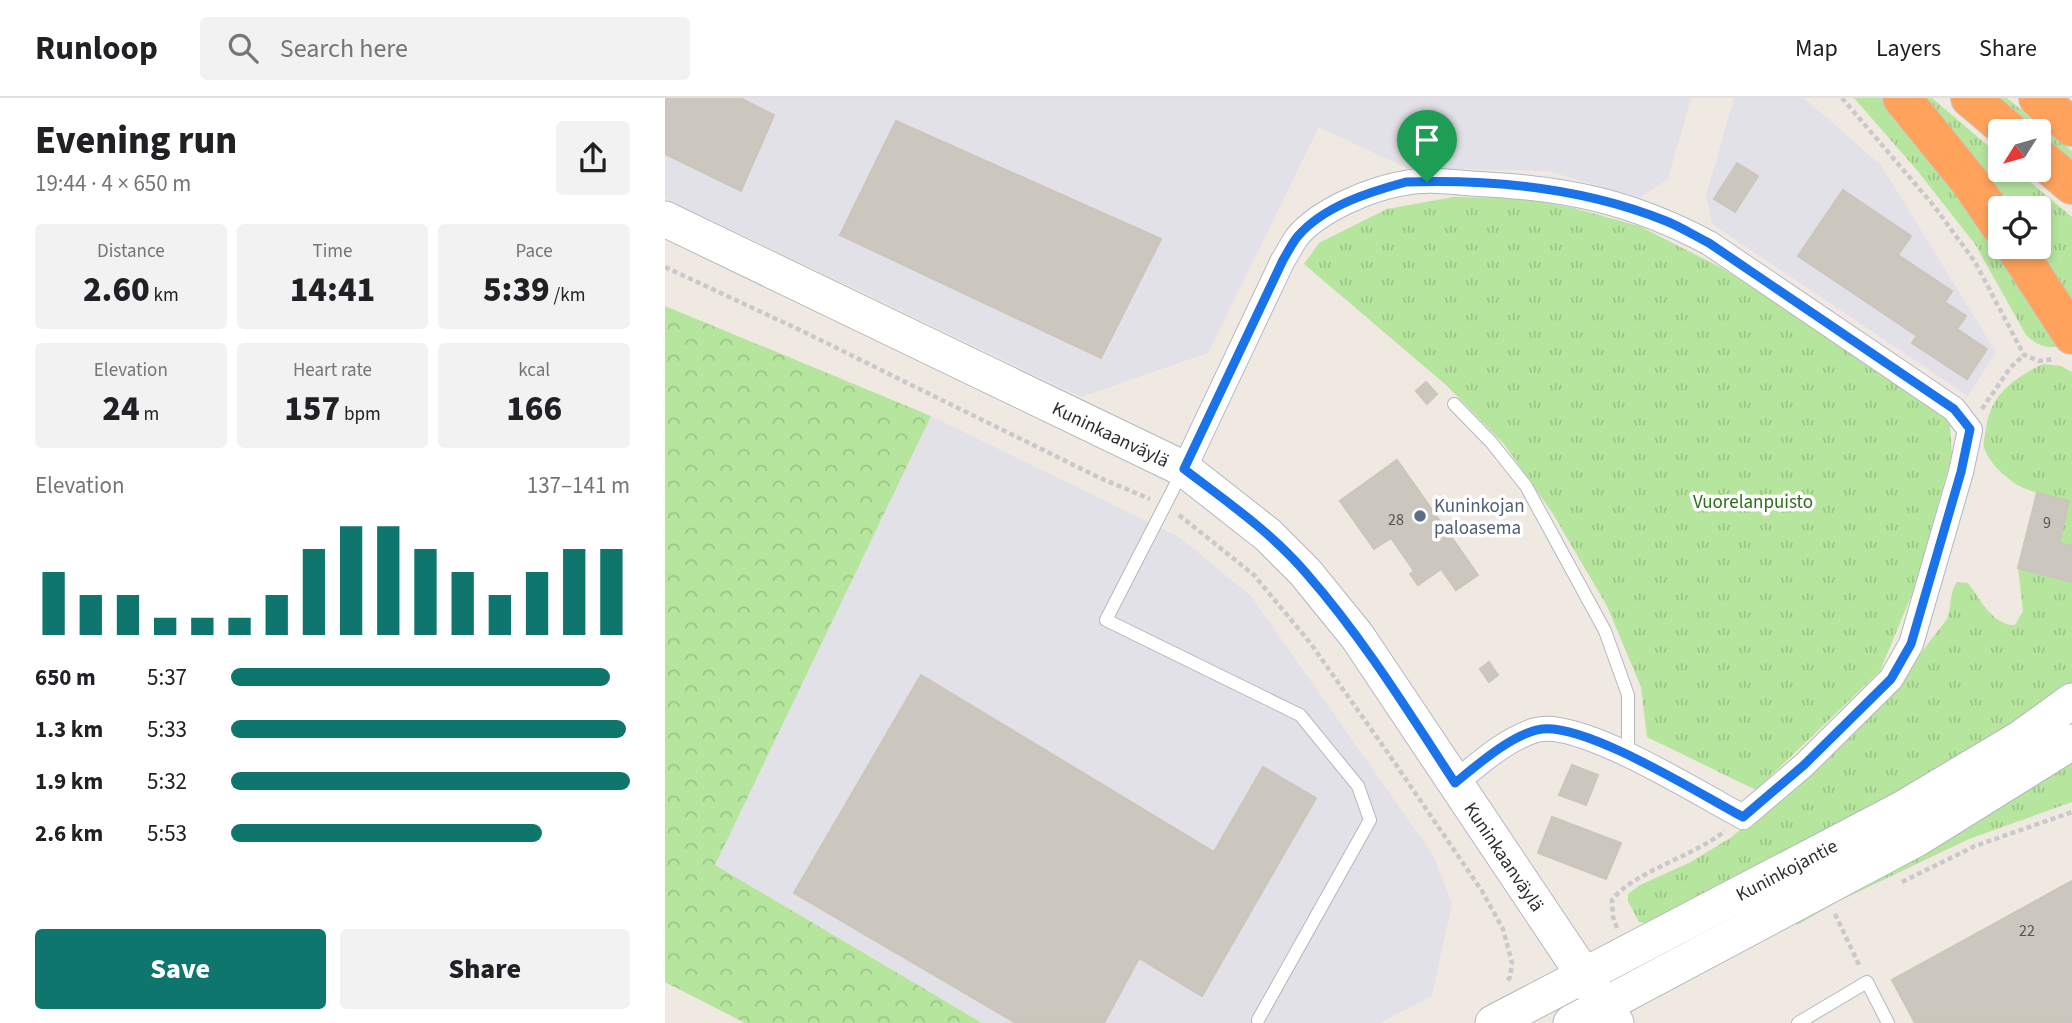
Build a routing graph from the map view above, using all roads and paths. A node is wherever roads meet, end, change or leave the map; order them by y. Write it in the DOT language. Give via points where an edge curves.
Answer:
graph roads {
  1 [pos="1842,98"];
  2 [pos="1902,98"];
  3 [pos="1970,98"];
  4 [pos="2038,98"];
  5 [pos="1995,119"];
  6 [pos="2072,127"];
  7 [pos="2051,167"];
  8 [pos="2072,185"];
  9 [pos="1988,208"];
  10 [pos="665,219"];
  11 [pos="2022,259"];
  12 [pos="2063,333"];
  13 [pos="2024,355"];
  14 [pos="1454,404"];
  15 [pos="1970,429"];
  16 [pos="1184,469"];
  17 [pos="2072,701"];
  18 [pos="2072,742"];
  19 [pos="1628,755"];
  20 [pos="1455,783"];
  21 [pos="2072,813"];
  22 [pos="1743,817"];
  23 [pos="1893,886"];
  24 [pos="1847,909"];
  25 [pos="1835,915"];
  26 [pos="1824,920"];
  27 [pos="1617,929"];
  28 [pos="1583,974"];
  29 [pos="1867,982"];
  30 [pos="1610,1015"];
  31 [pos="1258,1020"];
  32 [pos="1493,1023"];
  33 [pos="1571,1023"];
  34 [pos="1798,1023"];
  35 [pos="1888,1023"];
  1 -- 13 [label="path" via="1975,262"];
  2 -- 9 [label="highway"];
  3 -- 5 [label="highway"];
  4 -- 6 [label="highway"];
  7 -- 8 [label="highway"];
  10 -- 16 [label="street, Kuninkaanväylä"];
  11 -- 12 [label="highway"];
  12 -- 13 [label="path" via="2039,361"];
  13 -- 15 [label="path" via="2010,368"];
  14 -- 19 [label="lane" via="1526,486 1605,631 1628,695"];
  15 -- 16 [label="street" via="1954,409 1709,243 1669,222 1583,195 1528,186 1406,182 1361,195 1298,237"];
  15 -- 22 [label="street" via="1911,644 1891,679 1804,765"];
  16 -- 20 [label="street, Kuninkaanväylä" via="1268,535 1305,572 1357,636"];
  16 -- 31 [label="lane" via="1106,620 1300,715 1358,786 1370,820"];
  17 -- 28 [label="street, Kuninkojantie" via="2021,738 1902,809"];
  18 -- 30 [label="street, Kuninkojantie" via="1918,838"];
  19 -- 20 [label="street" via="1578,734 1539,729 1515,738"];
  19 -- 22 [label="street"];
  20 -- 28 [label="street, Kuninkaanväylä"];
  21 -- 23 [label="path" via="1975,846"];
  22 -- 27 [label="path" via="1720,836 1626,885 1612,900"];
  24 -- 25 [label="path"];
  25 -- 26 [label="path"];
  25 -- 29 [label="path"];
  28 -- 30 [label="street, Kuninkaanväylä"];
  28 -- 32 [label="street, Kuninkojantie"];
  29 -- 34 [label="lane"];
  29 -- 35 [label="lane"];
  30 -- 33 [label="street, Kuninkojantie"];
}
